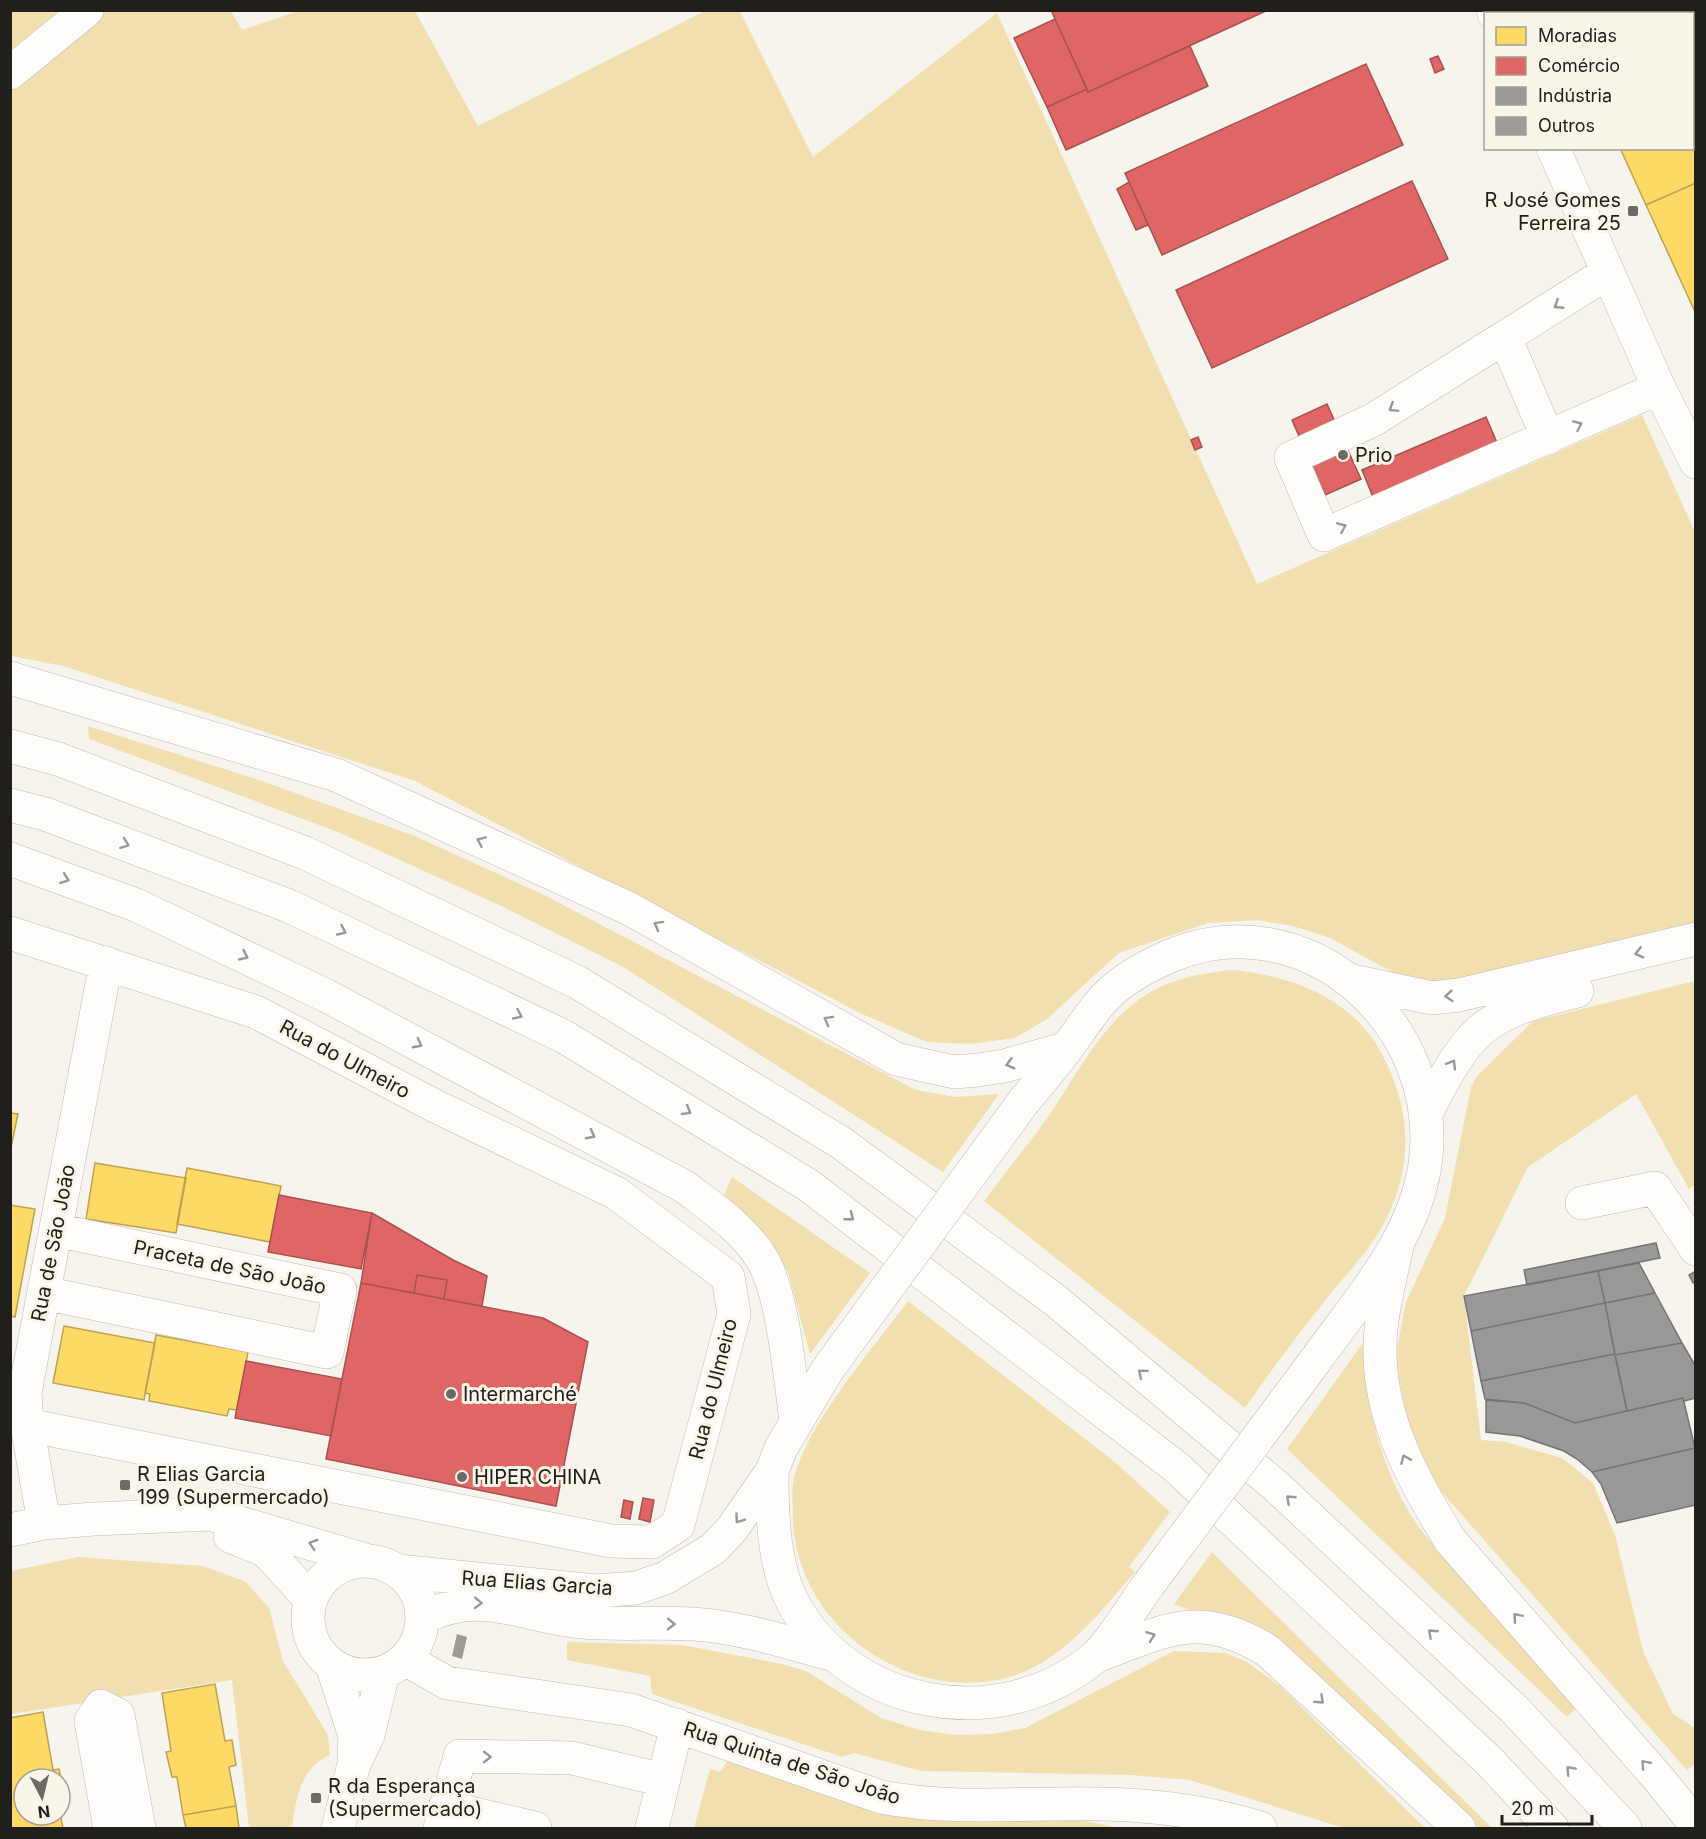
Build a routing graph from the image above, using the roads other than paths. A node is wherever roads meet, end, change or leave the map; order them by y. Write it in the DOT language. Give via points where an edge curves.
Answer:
graph roads {
  1 [pos="87,10"];
  2 [pos="10,73"];
  3 [pos="1554,150"];
  4 [pos="1607,273"];
  5 [pos="1505,338"];
  6 [pos="1659,388"];
  7 [pos="1548,438"];
  8 [pos="1693,452"];
  9 [pos="10,678"];
  10 [pos="10,746"];
  11 [pos="10,805"];
  12 [pos="10,859"];
  13 [pos="10,933"];
  14 [pos="1695,939"];
  15 [pos="1695,961"];
  16 [pos="106,963"];
  17 [pos="1352,981"];
  18 [pos="1067,1048"];
  19 [pos="1425,1115"];
  20 [pos="1582,1203"];
  21 [pos="56,1230"];
  22 [pos="1397,1246"];
  23 [pos="1695,1249"];
  24 [pos="44,1293"];
  25 [pos="796,1420"];
  26 [pos="27,1425"];
  27 [pos="772,1471"];
  28 [pos="140,1518"];
  29 [pos="44,1523"];
  30 [pos="10,1530"];
  31 [pos="383,1566"];
  32 [pos="311,1599"];
  33 [pos="423,1618"];
  34 [pos="831,1654"];
  35 [pos="1096,1656"];
  36 [pos="332,1665"];
  37 [pos="394,1666"];
  38 [pos="677,1725"];
  39 [pos="354,1764"];
  40 [pos="663,1780"];
  41 [pos="443,1818"];
  42 [pos="1695,1825"];
  43 [pos="110,1828"];
  44 [pos="139,1828"];
  45 [pos="338,1828"];
  46 [pos="535,1828"];
  47 [pos="651,1828"];
  48 [pos="1260,1828"];
  49 [pos="1458,1828"];
  50 [pos="1552,1828"];
  51 [pos="1625,1828"];
  1 -- 2 [label="main road"];
  3 -- 4 [label="main road"];
  4 -- 5 [label="main road, one-way"];
  4 -- 6 [label="main road"];
  5 -- 7 [label="main road"];
  5 -- 7 [label="main road, one-way" via="1373,420 1291,458 1324,535"];
  7 -- 6 [label="main road, one-way"];
  6 -- 8 [label="main road"];
  18 -- 9 [label="main road, one-way" via="1004,1066 966,1071 927,1068 896,1059 630,909 336,775"];
  51 -- 10 [label="main road, one-way" via="1515,1710 1277,1487 1055,1300 840,1142 577,982 305,852 58,759"];
  11 -- 50 [label="main road, one-way" via="45,814 289,906 563,1036 808,1185 1176,1467 1489,1761"];
  12 -- 25 [label="main road, one-way" via="136,905 327,996 685,1187 731,1224 762,1259 781,1319"];
  13 -- 16 [label="main road, Rua do Ulmeiro"];
  14 -- 17 [label="main road, one-way" via="1459,995 1432,998"];
  19 -- 15 [label="main road, one-way" via="1453,1061 1489,1022 1532,1002"];
  16 -- 21 [label="main road, Rua de São João"];
  16 -- 26 [label="main road, Rua do Ulmeiro" via="256,1012 435,1106 616,1193 728,1277 734,1314 678,1525 652,1542 611,1541"];
  17 -- 18 [label="main road, Rua Elias Garcia" via="1296,951 1268,944 1239,942 1171,955 1114,989"];
  17 -- 19 [label="main road" via="1398,1033 1419,1077"];
  18 -- 25 [label="main road, Rua Elias Garcia, bridge" via="828,1369"];
  19 -- 22 [label="main road" via="1425,1164 1419,1192"];
  20 -- 23 [label="main road" via="1655,1188"];
  21 -- 24 [label="main road, Rua de São João"];
  21 -- 24 [label="main road, Praceta de São João" via="340,1290 327,1352"];
  22 -- 35 [label="main road, Rua Elias Garcia, bridge"];
  42 -- 22 [label="main road, one-way" via="1450,1540 1424,1498 1392,1426 1380,1354"];
  24 -- 26 [label="main road, Rua de São João" via="25,1392"];
  25 -- 27 [label="main road, Rua Elias Garcia"];
  26 -- 29 [label="main road, Rua de São João"];
  27 -- 31 [label="main road, Rua Elias Garcia, one-way" via="714,1549 665,1578 636,1588 596,1591"];
  27 -- 34 [label="main road, Rua Elias Garcia" via="775,1538 791,1599"];
  28 -- 29 [label="main road, Rua Elias Garcia"];
  31 -- 28 [label="main road, Rua Elias Garcia, one-way" via="210,1514"];
  28 -- 32 [label="main road, Rua Elias Garcia" via="216,1531 266,1551"];
  29 -- 30 [label="main road, Rua Elias Garcia"];
  31 -- 32 [label="main road" via="351,1563 333,1571"];
  31 -- 33 [label="main road" via="411,1584 420,1600"];
  32 -- 36 [label="main road" via="310,1636 319,1653"];
  33 -- 34 [label="main road, Rua Elias Garcia, one-way" via="462,1603 486,1603 584,1622 694,1624 736,1630"];
  33 -- 37 [label="main road" via="421,1633"];
  34 -- 35 [label="main road, Rua Elias Garcia" via="869,1680 898,1693 943,1703 974,1704 1050,1685"];
  35 -- 49 [label="main road, one-way" via="1189,1625 1229,1632 1251,1641 1268,1651"];
  36 -- 37 [label="main road" via="356,1674"];
  36 -- 39 [label="main road" via="354,1736"];
  37 -- 38 [label="main road, Rua Quinta de São João" via="447,1683 631,1710"];
  37 -- 39 [label="main road"];
  38 -- 40 [label="main road"];
  38 -- 48 [label="main road, Rua Quinta de São João" via="786,1766 908,1802 1138,1806 1184,1811"];
  39 -- 45 [label="main road"];
  41 -- 40 [label="main road, one-way" via="460,1756 572,1758"];
  40 -- 47 [label="main road"];
  41 -- 46 [label="main road"];
  43 -- 44 [label="main road" via="91,1721 101,1706 118,1715"];
}
